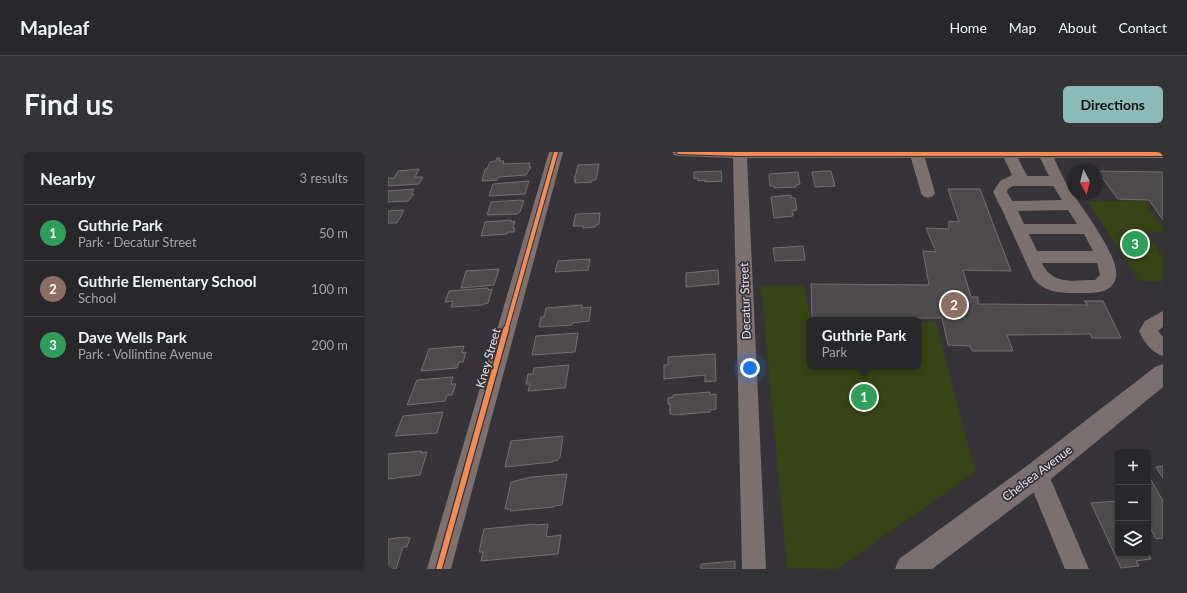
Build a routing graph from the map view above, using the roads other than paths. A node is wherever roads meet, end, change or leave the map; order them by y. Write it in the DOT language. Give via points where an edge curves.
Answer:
graph roads {
  1 [pos="556,152"];
  2 [pos="680,152"];
  3 [pos="740,153"];
  4 [pos="917,154"];
  5 [pos="1009,154"];
  6 [pos="1045,154"];
  7 [pos="1163,154"];
  8 [pos="1058,180"];
  9 [pos="1013,181"];
  10 [pos="928,193"];
  11 [pos="1072,205"];
  12 [pos="1008,206"];
  13 [pos="1019,229"];
  14 [pos="1088,229"];
  15 [pos="1031,257"];
  16 [pos="1102,257"];
  17 [pos="1163,318"];
  18 [pos="1163,348"];
  19 [pos="1163,374"];
  20 [pos="1037,474"];
  21 [pos="439,569"];
  22 [pos="754,569"];
  23 [pos="908,569"];
  24 [pos="1077,569"];
  1 -- 21 [label="street, Kney Street"];
  2 -- 3 [label="street"];
  3 -- 4 [label="street"];
  3 -- 22 [label="street, Decatur Street"];
  4 -- 5 [label="street"];
  4 -- 10 [label="street"];
  5 -- 6 [label="street"];
  5 -- 9 [label="street" via="1020,177"];
  6 -- 7 [label="street"];
  6 -- 8 [label="street"];
  8 -- 9 [label="street"];
  8 -- 11 [label="street"];
  9 -- 12 [label="street" via="1000,189"];
  11 -- 12 [label="street"];
  11 -- 14 [label="street"];
  12 -- 13 [label="street"];
  13 -- 14 [label="street"];
  13 -- 15 [label="street"];
  14 -- 16 [label="street"];
  15 -- 16 [label="street"];
  15 -- 16 [label="street" via="1039,274 1054,286 1096,287 1106,282 1108,276"];
  17 -- 18 [label="street" via="1150,326 1148,331"];
  19 -- 20 [label="main road, Chelsea Avenue"];
  20 -- 23 [label="main road, Chelsea Avenue"];
  20 -- 24 [label="street"];
}
